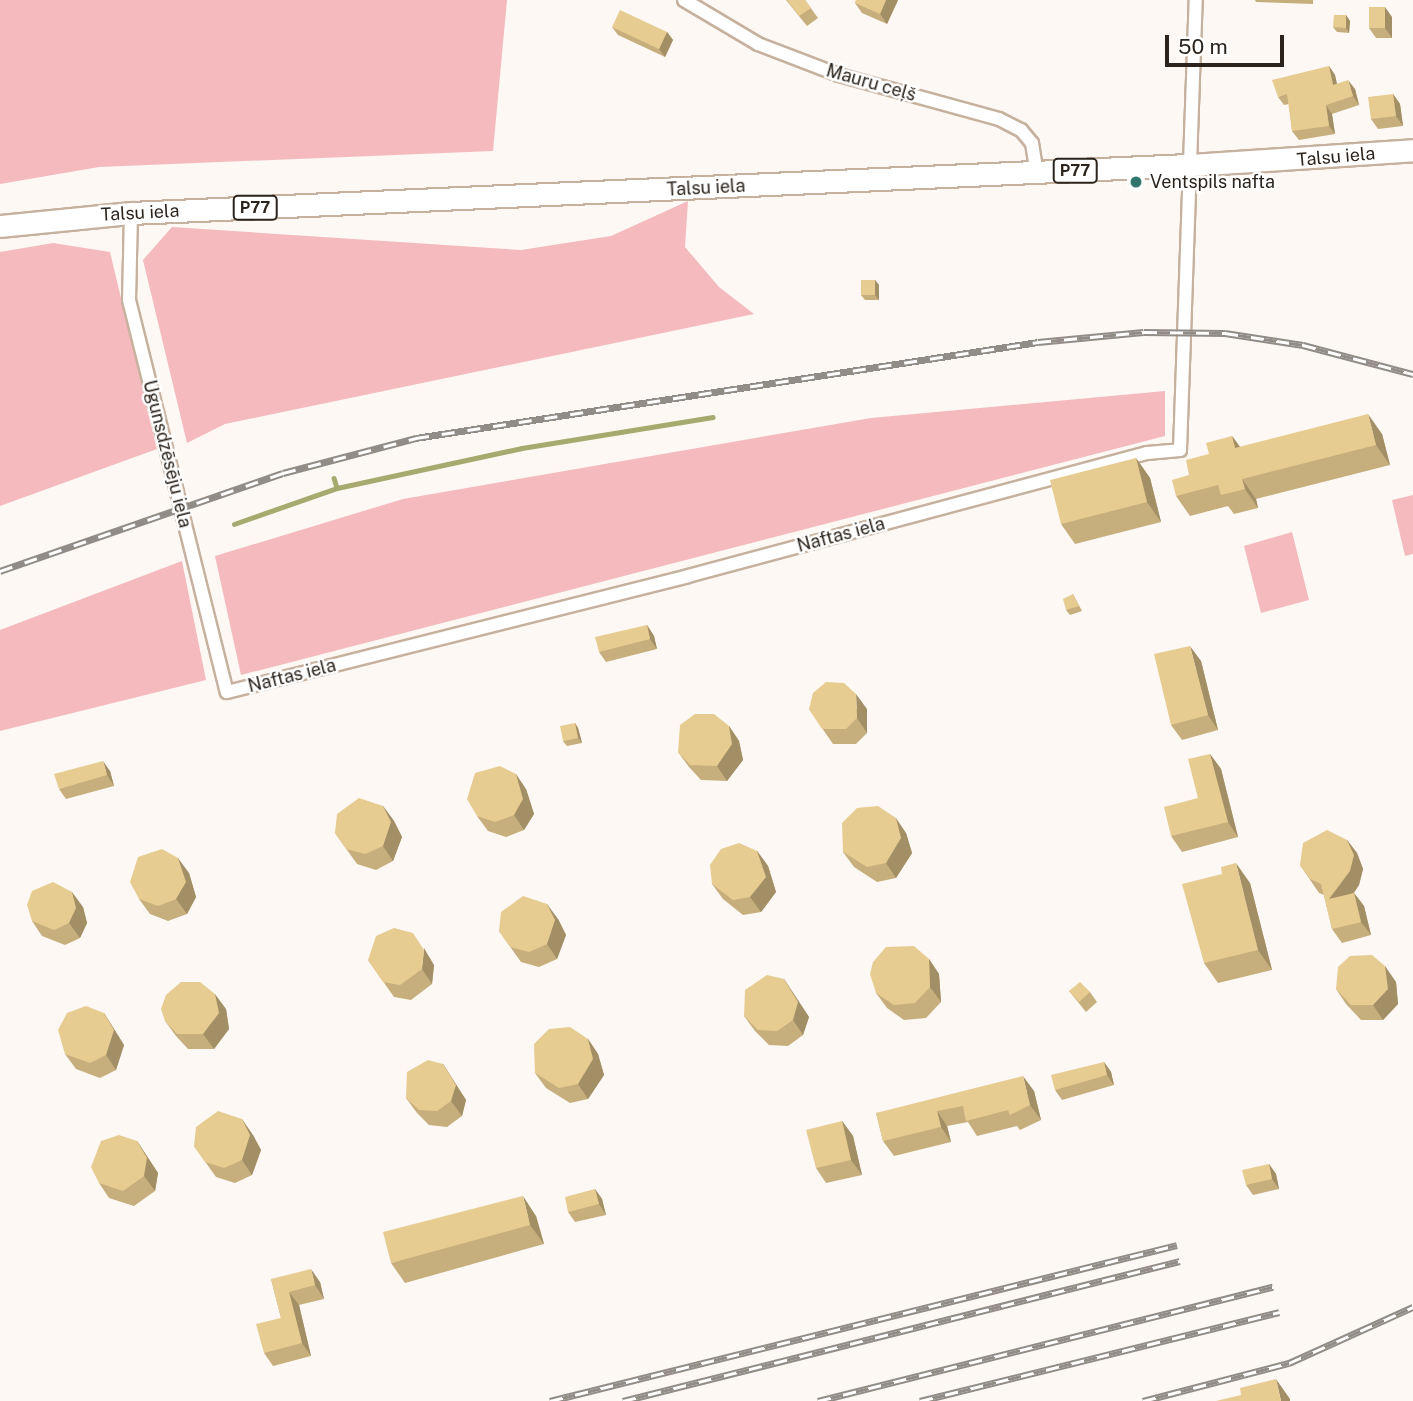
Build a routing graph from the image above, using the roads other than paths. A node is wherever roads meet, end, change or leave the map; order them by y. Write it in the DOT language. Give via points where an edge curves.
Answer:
graph roads {
  1 [pos="684,0"];
  2 [pos="1196,0"];
  3 [pos="1413,150"];
  4 [pos="1190,165"];
  5 [pos="1037,173"];
  6 [pos="131,213"];
  7 [pos="0,226"];
  8 [pos="227,692"];
  1 -- 5 [label="street, Mauru ceļš" via="758,44 804,62 999,119 1021,130 1035,151"];
  2 -- 4 [label="street"];
  3 -- 4 [label="main road, Talsu iela / P77"];
  4 -- 5 [label="main road, Talsu iela / P77"];
  4 -- 8 [label="street, Naftas iela" via="1180,450 1147,453 688,576"];
  5 -- 6 [label="main road, Talsu iela / P77"];
  6 -- 7 [label="main road, Talsu iela / P77"];
  6 -- 8 [label="street, Ugunsdzēsēju iela" via="129,300"];
}
